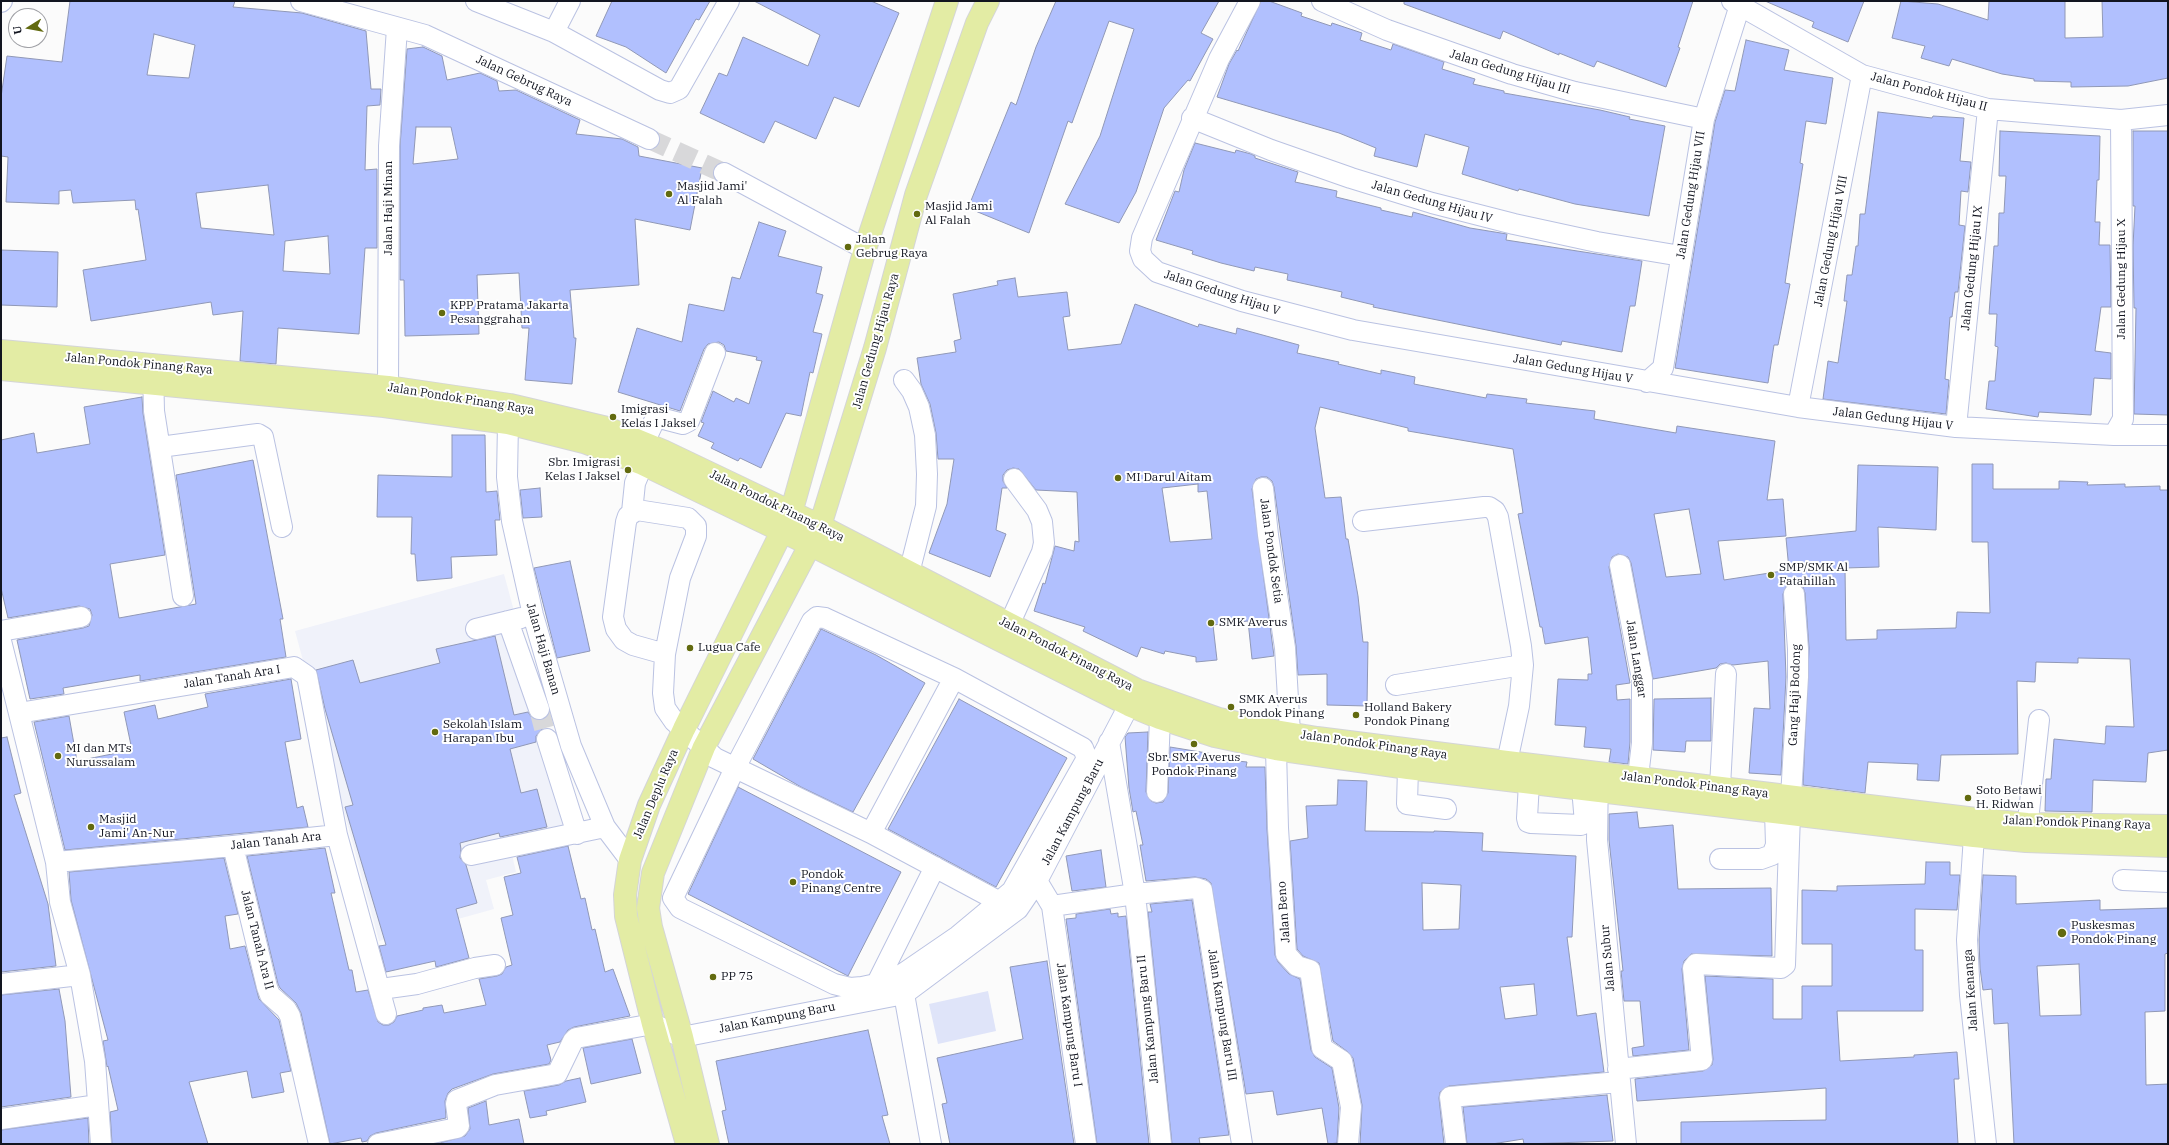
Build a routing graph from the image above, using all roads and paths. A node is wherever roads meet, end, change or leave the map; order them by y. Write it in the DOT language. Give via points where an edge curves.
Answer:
graph roads {
  1 [pos="301,1"];
  2 [pos="476,1"];
  3 [pos="570,1"];
  4 [pos="729,1"];
  5 [pos="947,1"];
  6 [pos="988,1"];
  7 [pos="1250,1"];
  8 [pos="1322,1"];
  9 [pos="1736,3"];
  10 [pos="398,28"];
  11 [pos="554,32"];
  12 [pos="1862,75"];
  13 [pos="1988,109"];
  14 [pos="2168,115"];
  15 [pos="1192,118"];
  16 [pos="1704,119"];
  17 [pos="2121,120"];
  18 [pos="649,139"];
  19 [pos="724,173"];
  20 [pos="884,189"];
  21 [pos="916,195"];
  22 [pos="866,249"];
  23 [pos="1681,256"];
  24 [pos="1,351"];
  25 [pos="715,353"];
  26 [pos="1,369"];
  27 [pos="153,374"];
  28 [pos="904,380"];
  29 [pos="1647,382"];
  30 [pos="388,387"];
  31 [pos="1798,407"];
  32 [pos="508,423"];
  33 [pos="1956,428"];
  34 [pos="2114,435"];
  35 [pos="2168,435"];
  36 [pos="160,447"];
  37 [pos="644,453"];
  38 [pos="1014,479"];
  39 [pos="1263,488"];
  40 [pos="632,512"];
  41 [pos="791,512"];
  42 [pos="1363,521"];
  43 [pos="282,527"];
  44 [pos="783,532"];
  45 [pos="815,535"];
  46 [pos="1620,565"];
  47 [pos="909,573"];
  48 [pos="1794,594"];
  49 [pos="183,596"];
  50 [pos="533,615"];
  51 [pos="81,617"];
  52 [pos="508,621"];
  53 [pos="1009,625"];
  54 [pos="476,629"];
  55 [pos="1,631"];
  56 [pos="1,641"];
  57 [pos="665,654"];
  58 [pos="1523,665"];
  59 [pos="1726,674"];
  60 [pos="954,678"];
  61 [pos="1396,685"];
  62 [pos="1133,698"];
  63 [pos="11,703"];
  64 [pos="539,709"];
  65 [pos="1160,718"];
  66 [pos="2039,720"];
  67 [pos="684,728"];
  68 [pos="547,739"];
  69 [pos="1275,740"];
  70 [pos="1109,742"];
  71 [pos="704,746"];
  72 [pos="1507,762"];
  73 [pos="735,768"];
  74 [pos="1408,768"];
  75 [pos="1638,777"];
  76 [pos="1529,783"];
  77 [pos="1592,783"];
  78 [pos="1720,787"];
  79 [pos="1157,792"];
  80 [pos="1785,807"];
  81 [pos="1446,809"];
  82 [pos="2168,826"];
  83 [pos="605,827"];
  84 [pos="1975,827"];
  85 [pos="871,833"];
  86 [pos="2026,833"];
  87 [pos="576,834"];
  88 [pos="337,835"];
  89 [pos="233,846"];
  90 [pos="2168,846"];
  91 [pos="471,855"];
  92 [pos="1720,859"];
  93 [pos="630,860"];
  94 [pos="56,862"];
  95 [pos="935,867"];
  96 [pos="653,873"];
  97 [pos="2123,880"];
  98 [pos="1037,881"];
  99 [pos="2168,882"];
  100 [pos="1135,894"];
  101 [pos="1000,902"];
  102 [pos="1052,906"];
  103 [pos="496,965"];
  104 [pos="904,973"];
  105 [pos="80,975"];
  106 [pos="1,984"];
  107 [pos="876,985"];
  108 [pos="380,989"];
  109 [pos="904,994"];
  110 [pos="386,1014"];
  111 [pos="653,1024"];
  112 [pos="682,1037"];
  113 [pos="1619,1076"];
  114 [pos="98,1105"];
  115 [pos="1,1119"];
  116 [pos="698,1143"];
  117 [pos="101,1144"];
  118 [pos="319,1144"];
  119 [pos="378,1144"];
  120 [pos="931,1144"];
  121 [pos="1086,1144"];
  122 [pos="1162,1144"];
  123 [pos="1242,1144"];
  124 [pos="1348,1144"];
  125 [pos="1456,1144"];
  126 [pos="1626,1144"];
  127 [pos="1986,1144"];
  1 -- 10 [label="street, Jalan Gebrug Raya"];
  2 -- 11 [label="street"];
  3 -- 11 [label="street"];
  4 -- 11 [label="street" via="679,89 670,93"];
  5 -- 20 [label="main road"];
  6 -- 21 [label="main road, Jalan Gedung Hijau Raya" via="977,23"];
  7 -- 15 [label="street, Jalan Gedung Hijau V" via="1218,59"];
  8 -- 16 [label="street, Jalan Gedung Hijau III" via="1394,32 1512,74 1582,93"];
  9 -- 12 [label="street, Jalan Pondok Hijau II"];
  9 -- 16 [label="street, Jalan Gedung Hijau VII"];
  10 -- 18 [label="street, Jalan Gebrug Raya" via="425,35"];
  10 -- 30 [label="street, Jalan Haji Minan" via="389,146"];
  12 -- 13 [label="street, Jalan Pondok Hijau II"];
  12 -- 31 [label="street, Jalan Gedung Hijau VIII"];
  13 -- 17 [label="street, Jalan Pondok Hijau II"];
  13 -- 33 [label="street, Jalan Gedung Hijau IX"];
  14 -- 17 [label="street, Jalan Pondok Hijau II"];
  15 -- 23 [label="street, Jalan Gedung Hijau IV" via="1322,168 1432,203 1544,231"];
  15 -- 29 [label="street, Jalan Gedung Hijau V" via="1142,238 1140,251 1143,259 1157,272 1242,302 1353,330"];
  16 -- 23 [label="street, Jalan Gedung Hijau VII"];
  17 -- 34 [label="street, Jalan Gedung Hijau X" via="2123,419"];
  19 -- 22 [label="street"];
  20 -- 21 [label="main road" via="898,198"];
  20 -- 22 [label="main road"];
  21 -- 45 [label="main road, Jalan Gedung Hijau Raya" via="875,348"];
  22 -- 41 [label="main road"];
  23 -- 29 [label="street, Jalan Gedung Hijau VII" via="1663,368"];
  24 -- 27 [label="main road, Jalan Pondok Pinang Raya"];
  25 -- 37 [label="street" via="689,421 683,424 656,417"];
  26 -- 27 [label="main road, Jalan Pondok Pinang Raya"];
  27 -- 30 [label="main road, Jalan Pondok Pinang Raya"];
  27 -- 32 [label="main road, Jalan Pondok Pinang Raya"];
  27 -- 36 [label="street"];
  28 -- 47 [label="street" via="919,407 927,453 926,506"];
  29 -- 31 [label="street, Jalan Gedung Hijau V"];
  30 -- 37 [label="main road, Jalan Pondok Pinang Raya" via="510,405 607,428"];
  31 -- 33 [label="street, Jalan Gedung Hijau V"];
  32 -- 37 [label="main road, Jalan Pondok Pinang Raya" via="584,442"];
  32 -- 50 [label="street, Jalan Haji Banan" via="507,477 512,521"];
  33 -- 34 [label="street, Jalan Gedung Hijau V"];
  34 -- 35 [label="street, Jalan Gedung Hijau V"];
  36 -- 43 [label="street" via="258,434 263,437"];
  36 -- 49 [label="street"];
  37 -- 40 [label="street" via="635,483"];
  37 -- 41 [label="main road, Jalan Pondok Pinang Raya"];
  37 -- 44 [label="main road, Jalan Pondok Pinang Raya"];
  38 -- 53 [label="street" via="1037,510 1044,538 1042,552"];
  39 -- 69 [label="street, Jalan Pondok Setia" via="1285,652"];
  40 -- 57 [label="street" via="626,522 613,617 616,629 624,640"];
  40 -- 57 [label="street" via="644,510 688,518 696,526 696,536 680,578"];
  41 -- 44 [label="main road"];
  41 -- 45 [label="main road, Jalan Pondok Pinang Raya"];
  42 -- 58 [label="street" via="1484,507 1495,511"];
  44 -- 45 [label="main road, Jalan Pondok Pinang Raya"];
  44 -- 67 [label="main road, Jalan Deplu Raya"];
  45 -- 47 [label="main road, Jalan Pondok Pinang Raya"];
  45 -- 62 [label="main road, Jalan Pondok Pinang Raya"];
  45 -- 71 [label="main road, Jalan Deplu Raya"];
  46 -- 75 [label="street, Jalan Langgar" via="1642,679"];
  47 -- 53 [label="main road, Jalan Pondok Pinang Raya"];
  48 -- 80 [label="street, Gang Haji Bodong" via="1798,678"];
  50 -- 52 [label="street"];
  50 -- 83 [label="street, Jalan Haji Banan" via="571,746"];
  51 -- 55 [label="street"];
  52 -- 54 [label="street"];
  52 -- 64 [label="street"];
  53 -- 62 [label="main road, Jalan Pondok Pinang Raya"];
  56 -- 63 [label="street"];
  57 -- 67 [label="street" via="665,708 674,721"];
  58 -- 61 [label="street"];
  58 -- 72 [label="street" via="1519,706"];
  59 -- 78 [label="street"];
  60 -- 73 [label="street" via="825,618 817,617 812,621"];
  60 -- 85 [label="street"];
  60 -- 101 [label="street" via="1083,748 1086,756 1012,891"];
  62 -- 65 [label="main road, Jalan Pondok Pinang Raya"];
  62 -- 69 [label="main road, Jalan Pondok Pinang Raya" via="1219,719"];
  62 -- 70 [label="street, Jalan Kampung Baru"];
  63 -- 88 [label="street, Jalan Tanah Ara I" via="294,667 307,676"];
  63 -- 94 [label="street"];
  65 -- 69 [label="main road, Jalan Pondok Pinang Raya" via="1215,736"];
  65 -- 79 [label="street"];
  66 -- 86 [label="street"];
  67 -- 71 [label="street"];
  67 -- 93 [label="main road, Jalan Deplu Raya" via="649,805"];
  68 -- 87 [label="street"];
  69 -- 72 [label="main road, Jalan Pondok Pinang Raya" via="1317,738"];
  69 -- 74 [label="main road, Jalan Pondok Pinang Raya"];
  69 -- 124 [label="street, Jalan Beno" via="1286,954 1297,966 1310,970 1322,1048 1342,1061 1351,1107"];
  70 -- 98 [label="street, Jalan Kampung Baru"];
  70 -- 100 [label="street, Jalan Kampung Baru"];
  71 -- 73 [label="street" via="715,758"];
  71 -- 96 [label="main road, Jalan Deplu Raya"];
  72 -- 77 [label="main road, Jalan Pondok Pinang Raya"];
  73 -- 85 [label="street"];
  73 -- 107 [label="street" via="674,894 675,903 680,908 834,984 850,988"];
  74 -- 76 [label="main road, Jalan Pondok Pinang Raya"];
  74 -- 81 [label="street" via="1407,804"];
  75 -- 77 [label="main road, Jalan Pondok Pinang Raya"];
  75 -- 78 [label="main road, Jalan Pondok Pinang Raya"];
  76 -- 77 [label="main road, Jalan Pondok Pinang Raya"];
  76 -- 77 [label="street" via="1527,820 1531,824 1581,825 1585,823"];
  77 -- 80 [label="main road, Jalan Pondok Pinang Raya"];
  77 -- 113 [label="street, Jalan Subur"];
  78 -- 80 [label="main road, Jalan Pondok Pinang Raya"];
  80 -- 84 [label="main road, Jalan Pondok Pinang Raya"];
  80 -- 92 [label="street" via="1772,855 1761,859"];
  80 -- 113 [label="street" via="1785,965 1781,968 1696,964 1693,968 1702,1060"];
  82 -- 86 [label="main road, Jalan Pondok Pinang Raya"];
  83 -- 87 [label="street"];
  83 -- 93 [label="street, Jalan Haji Banan"];
  84 -- 86 [label="main road, Jalan Pondok Pinang Raya"];
  84 -- 127 [label="street, Jalan Kenanga" via="1970,882 1968,964"];
  85 -- 95 [label="street"];
  86 -- 90 [label="main road, Jalan Pondok Pinang Raya"];
  87 -- 91 [label="street"];
  88 -- 89 [label="street, Jalan Tanah Ara"];
  88 -- 108 [label="street, Jalan Tanah Ara"];
  89 -- 94 [label="street, Jalan Tanah Ara"];
  89 -- 118 [label="street, Jalan Tanah Ara II" via="267,987 270,995 290,1016"];
  93 -- 96 [label="main road" via="639,871"];
  93 -- 111 [label="main road, Jalan Deplu Raya" via="625,895 626,916"];
  94 -- 105 [label="street" via="60,902"];
  95 -- 101 [label="street"];
  95 -- 107 [label="street"];
  96 -- 112 [label="main road, Jalan Deplu Raya" via="648,908 651,928"];
  97 -- 99 [label="street"];
  98 -- 102 [label="street"];
  98 -- 109 [label="street, Jalan Kampung Baru" via="1018,909"];
  100 -- 102 [label="street"];
  100 -- 122 [label="street, Jalan Kampung Baru II"];
  100 -- 123 [label="street, Jalan Kampung Baru III" via="1200,888 1204,895"];
  101 -- 104 [label="street" via="958,936"];
  102 -- 121 [label="street, Jalan Kampung Baru I"];
  103 -- 108 [label="street" via="417,984"];
  104 -- 107 [label="street"];
  104 -- 109 [label="street"];
  105 -- 106 [label="street"];
  105 -- 114 [label="street" via="95,1061"];
  108 -- 110 [label="street, Jalan Tanah Ara"];
  109 -- 112 [label="street, Jalan Kampung Baru"];
  109 -- 120 [label="street"];
  111 -- 112 [label="street"];
  111 -- 116 [label="main road, Jalan Deplu Raya"];
  111 -- 119 [label="street" via="576,1038 572,1041 557,1074 495,1086 457,1100 457,1128"];
  112 -- 116 [label="main road, Jalan Deplu Raya"];
  113 -- 125 [label="street" via="1450,1097"];
  113 -- 126 [label="street, Jalan Subur"];
  114 -- 115 [label="street"];
  114 -- 117 [label="street"];
}
